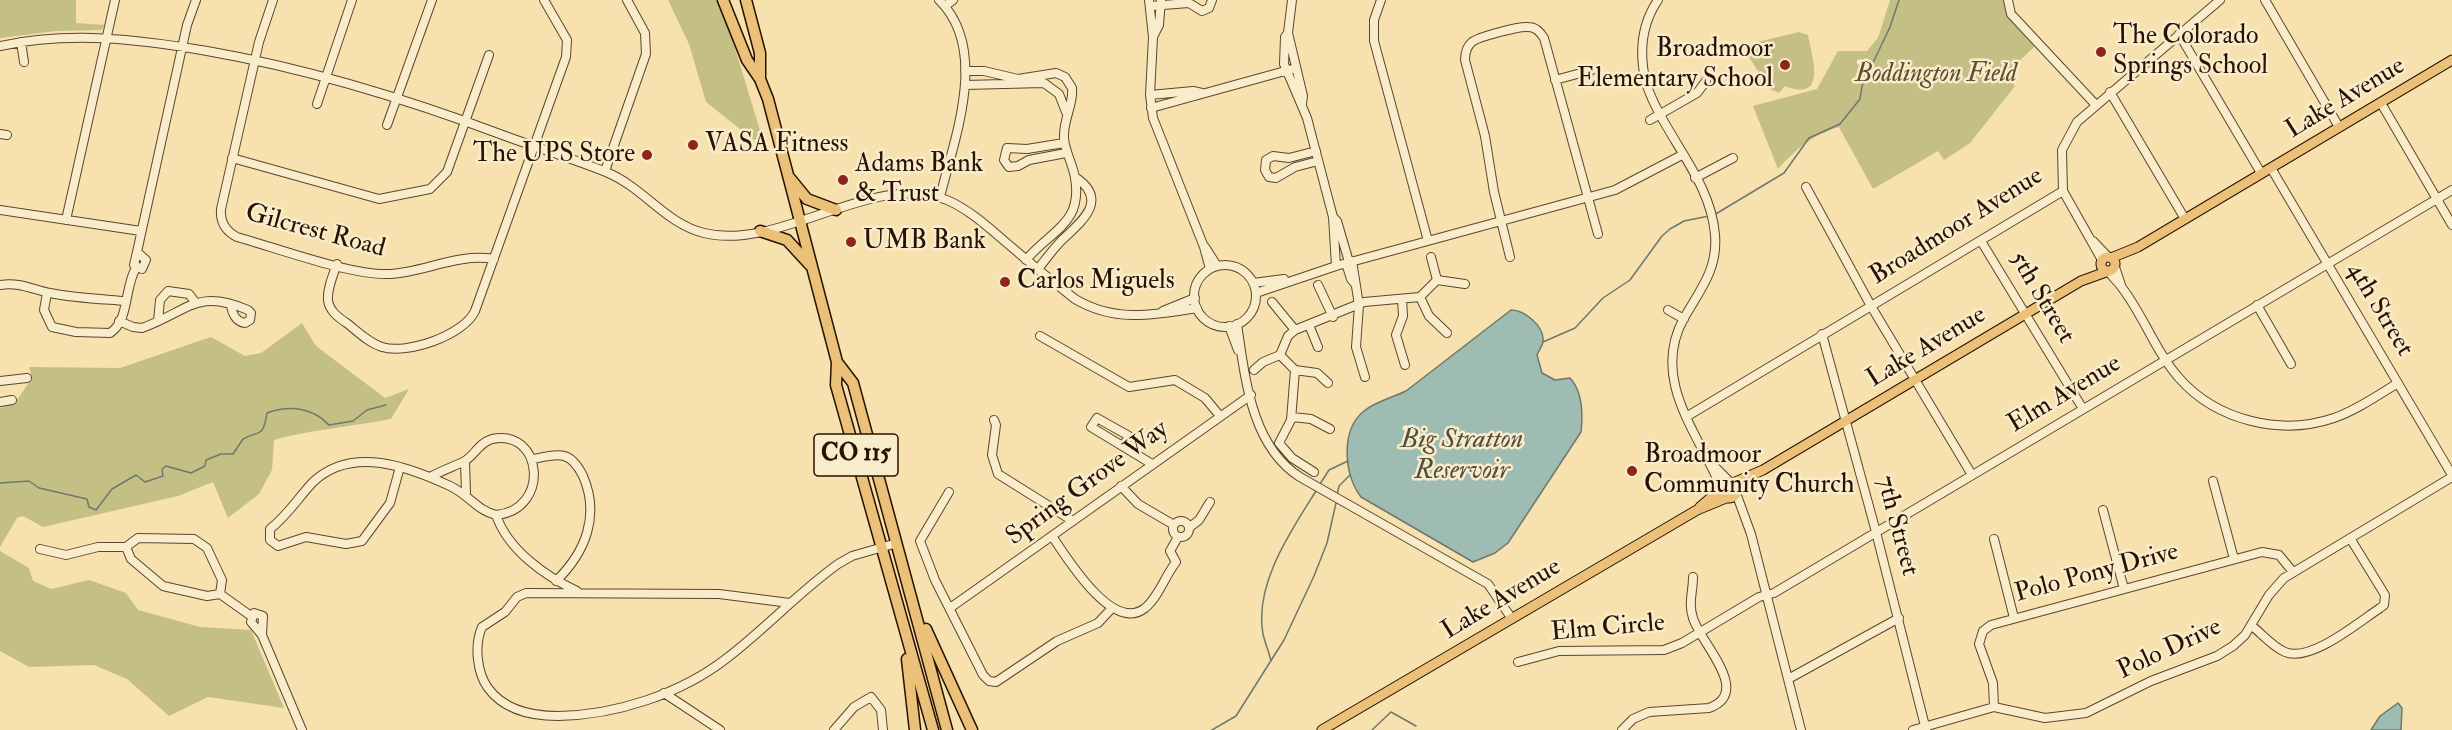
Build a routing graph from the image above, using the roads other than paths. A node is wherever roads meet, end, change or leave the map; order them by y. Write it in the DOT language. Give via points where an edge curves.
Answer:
graph roads {
  1 [pos="115,0"];
  2 [pos="196,0"];
  3 [pos="273,0"];
  4 [pos="352,0"];
  5 [pos="432,0"];
  6 [pos="544,0"];
  7 [pos="627,0"];
  8 [pos="723,0"];
  9 [pos="740,0"];
  10 [pos="746,0"];
  11 [pos="953,0"];
  12 [pos="1212,0"];
  13 [pos="1292,0"];
  14 [pos="1381,0"];
  15 [pos="1658,0"];
  16 [pos="2008,0"];
  17 [pos="2220,0"];
  18 [pos="2265,0"];
  19 [pos="1190,1"];
  20 [pos="942,3"];
  21 [pos="1149,3"];
  22 [pos="1161,3"];
  23 [pos="753,31"];
  24 [pos="1288,33"];
  25 [pos="2179,34"];
  26 [pos="1153,37"];
  27 [pos="108,38"];
  28 [pos="21,42"];
  29 [pos="0,46"];
  30 [pos="182,47"];
  31 [pos="489,55"];
  32 [pos="255,60"];
  33 [pos="2452,60"];
  34 [pos="24,62"];
  35 [pos="1296,68"];
  36 [pos="1286,70"];
  37 [pos="1592,70"];
  38 [pos="965,71"];
  39 [pos="326,76"];
  40 [pos="760,79"];
  41 [pos="1556,80"];
  42 [pos="1029,81"];
  43 [pos="1706,81"];
  44 [pos="965,85"];
  45 [pos="2110,92"];
  46 [pos="1202,93"];
  47 [pos="1150,95"];
  48 [pos="397,98"];
  49 [pos="2381,103"];
  50 [pos="317,104"];
  51 [pos="1302,104"];
  52 [pos="2095,104"];
  53 [pos="1151,108"];
  54 [pos="1066,112"];
  55 [pos="1660,115"];
  56 [pos="1650,120"];
  57 [pos="466,121"];
  58 [pos="387,125"];
  59 [pos="2339,127"];
  60 [pos="1064,143"];
  61 [pos="535,147"];
  62 [pos="1316,152"];
  63 [pos="1066,153"];
  64 [pos="1682,155"];
  65 [pos="232,158"];
  66 [pos="1733,158"];
  67 [pos="1318,161"];
  68 [pos="2271,168"];
  69 [pos="605,171"];
  70 [pos="2261,173"];
  71 [pos="787,174"];
  72 [pos="1075,177"];
  73 [pos="1695,178"];
  74 [pos="1806,187"];
  75 [pos="2452,190"];
  76 [pos="2063,191"];
  77 [pos="940,197"];
  78 [pos="1588,199"];
  79 [pos="2437,199"];
  80 [pos="0,210"];
  81 [pos="836,210"];
  82 [pos="1333,217"];
  83 [pos="2185,219"];
  84 [pos="66,220"];
  85 [pos="799,221"];
  86 [pos="1501,222"];
  87 [pos="2452,225"];
  88 [pos="1061,228"];
  89 [pos="141,231"];
  90 [pos="760,231"];
  91 [pos="1068,234"];
  92 [pos="1598,234"];
  93 [pos="1428,241"];
  94 [pos="1981,241"];
  95 [pos="1431,257"];
  96 [pos="1510,257"];
  97 [pos="494,259"];
  98 [pos="1026,260"];
  99 [pos="1349,262"];
  100 [pos="337,264"];
  101 [pos="2108,264"];
  102 [pos="2327,264"];
  103 [pos="1336,266"];
  104 [pos="811,267"];
  105 [pos="1213,267"];
  106 [pos="1038,269"];
  107 [pos="1292,278"];
  108 [pos="1437,280"];
  109 [pos="1253,283"];
  110 [pos="3,284"];
  111 [pos="1465,284"];
  112 [pos="1318,285"];
  113 [pos="47,293"];
  114 [pos="1256,293"];
  115 [pos="1420,297"];
  116 [pos="1195,298"];
  117 [pos="1402,299"];
  118 [pos="125,301"];
  119 [pos="195,302"];
  120 [pos="1272,302"];
  121 [pos="1359,304"];
  122 [pos="231,305"];
  123 [pos="2257,305"];
  124 [pos="1870,306"];
  125 [pos="1197,309"];
  126 [pos="1668,310"];
  127 [pos="2027,313"];
  128 [pos="1156,314"];
  129 [pos="1333,317"];
  130 [pos="1684,319"];
  131 [pos="119,321"];
  132 [pos="158,321"];
  133 [pos="1233,325"];
  134 [pos="1309,325"];
  135 [pos="1295,330"];
  136 [pos="1447,333"];
  137 [pos="1822,334"];
  138 [pos="1040,336"];
  139 [pos="1318,347"];
  140 [pos="1280,355"];
  141 [pos="2165,360"];
  142 [pos="837,362"];
  143 [pos="2291,364"];
  144 [pos="1405,365"];
  145 [pos="1254,370"];
  146 [pos="1295,370"];
  147 [pos="1365,377"];
  148 [pos="27,378"];
  149 [pos="1916,379"];
  150 [pos="0,381"];
  151 [pos="1328,383"];
  152 [pos="2398,383"];
  153 [pos="1251,395"];
  154 [pos="12,400"];
  155 [pos="0,402"];
  156 [pos="2083,409"];
  157 [pos="1220,416"];
  158 [pos="1292,417"];
  159 [pos="1686,417"];
  160 [pos="994,420"];
  161 [pos="1846,421"];
  162 [pos="1330,429"];
  163 [pos="1123,446"];
  164 [pos="532,459"];
  165 [pos="465,461"];
  166 [pos="1152,464"];
  167 [pos="400,467"];
  168 [pos="1314,472"];
  169 [pos="1972,475"];
  170 [pos="2452,476"];
  171 [pos="430,477"];
  172 [pos="2213,481"];
  173 [pos="1122,486"];
  174 [pos="1729,490"];
  175 [pos="949,492"];
  176 [pos="466,493"];
  177 [pos="1210,502"];
  178 [pos="2103,510"];
  179 [pos="496,515"];
  180 [pos="1073,521"];
  181 [pos="1174,525"];
  182 [pos="1190,527"];
  183 [pos="1876,532"];
  184 [pos="1052,536"];
  185 [pos="1178,537"];
  186 [pos="1994,538"];
  187 [pos="2350,538"];
  188 [pos="897,543"];
  189 [pos="126,547"];
  190 [pos="882,547"];
  191 [pos="40,549"];
  192 [pos="900,555"];
  193 [pos="2234,559"];
  194 [pos="2293,572"];
  195 [pos="1693,577"];
  196 [pos="556,581"];
  197 [pos="2124,589"];
  198 [pos="581,593"];
  199 [pos="220,594"];
  200 [pos="1766,596"];
  201 [pos="896,599"];
  202 [pos="790,603"];
  203 [pos="950,608"];
  204 [pos="1112,608"];
  205 [pos="251,616"];
  206 [pos="1899,618"];
  207 [pos="2014,618"];
  208 [pos="1512,619"];
  209 [pos="2252,626"];
  210 [pos="1698,632"];
  211 [pos="262,635"];
  212 [pos="1518,662"];
  213 [pos="1790,678"];
  214 [pos="664,693"];
  215 [pos="1994,707"];
  216 [pos="1926,727"];
  217 [pos="302,730"];
  218 [pos="720,730"];
  219 [pos="834,730"];
  220 [pos="883,730"];
  221 [pos="915,730"];
  222 [pos="933,730"];
  223 [pos="947,730"];
  224 [pos="972,730"];
  225 [pos="1327,730"];
  226 [pos="1622,730"];
  227 [pos="1801,730"];
  228 [pos="1913,730"];
  1 -- 27 [label="street"];
  2 -- 30 [label="street"];
  3 -- 32 [label="street, Gilcrest Road"];
  4 -- 39 [label="street"];
  5 -- 48 [label="street"];
  6 -- 61 [label="street" via="568,45"];
  7 -- 69 [label="street" via="645,33 646,54"];
  8 -- 40 [label="highway, CO 115" via="747,60"];
  9 -- 23 [label="highway, CO 115"];
  10 -- 23 [label="highway"];
  11 -- 20 [label="street"];
  12 -- 19 [label="street" via="1209,8 1202,11"];
  13 -- 24 [label="street"];
  14 -- 93 [label="street" via="1374,20 1374,41"];
  15 -- 55 [label="street" via="1648,21 1642,50 1646,83"];
  16 -- 52 [label="street" via="2011,14"];
  17 -- 25 [label="street, Broadmoor Avenue"];
  18 -- 59 [label="street"];
  19 -- 22 [label="street"];
  20 -- 38 [label="street" via="959,30"];
  21 -- 22 [label="street"];
  21 -- 26 [label="street"];
  22 -- 26 [label="street" via="1158,31"];
  23 -- 40 [label="highway, CO 115" via="760,53"];
  24 -- 35 [label="street"];
  24 -- 36 [label="street"];
  25 -- 45 [label="street, Broadmoor Avenue"];
  25 -- 70 [label="street"];
  26 -- 47 [label="street"];
  27 -- 28 [label="street" via="60,37"];
  27 -- 30 [label="street"];
  27 -- 84 [label="street"];
  28 -- 29 [label="street"];
  28 -- 34 [label="street"];
  30 -- 32 [label="street"];
  30 -- 89 [label="street"];
  31 -- 57 [label="street"];
  32 -- 39 [label="street"];
  32 -- 65 [label="street, Gilcrest Road"];
  33 -- 49 [label="main road, Lake Avenue"];
  35 -- 36 [label="street"];
  35 -- 51 [label="street"];
  36 -- 46 [label="street"];
  36 -- 51 [label="street"];
  37 -- 41 [label="street"];
  38 -- 42 [label="street"];
  38 -- 44 [label="street"];
  39 -- 48 [label="street"];
  39 -- 50 [label="street"];
  40 -- 71 [label="highway, CO 115"];
  41 -- 78 [label="street"];
  41 -- 86 [label="street" via="1538,26 1500,33 1463,46"];
  42 -- 44 [label="street" via="1011,86"];
  42 -- 54 [label="street" via="1055,88"];
  42 -- 54 [label="street" via="1050,73 1065,77 1072,93"];
  43 -- 55 [label="street" via="1697,93"];
  44 -- 77 [label="street" via="958,132"];
  45 -- 52 [label="street, Broadmoor Avenue"];
  45 -- 83 [label="street"];
  46 -- 47 [label="street"];
  46 -- 53 [label="street"];
  47 -- 53 [label="street"];
  48 -- 57 [label="street"];
  48 -- 58 [label="street"];
  49 -- 59 [label="main road, Lake Avenue"];
  49 -- 79 [label="street"];
  51 -- 62 [label="street"];
  52 -- 76 [label="street, Broadmoor Avenue" via="2064,143 2060,169"];
  53 -- 105 [label="street" via="1162,147"];
  54 -- 60 [label="street"];
  55 -- 56 [label="street"];
  55 -- 64 [label="street"];
  57 -- 61 [label="street"];
  57 -- 65 [label="street" via="444,178 430,189 391,199"];
  59 -- 68 [label="main road, Lake Avenue"];
  60 -- 63 [label="street"];
  60 -- 63 [label="street" via="1007,148 1004,160 1014,167"];
  61 -- 69 [label="street"];
  61 -- 97 [label="street"];
  62 -- 67 [label="street"];
  62 -- 67 [label="street" via="1289,158 1273,156 1266,160 1265,170 1269,177 1276,178 1295,167"];
  63 -- 72 [label="street"];
  64 -- 73 [label="street"];
  64 -- 78 [label="street" via="1624,187"];
  65 -- 100 [label="street, Gilcrest Road" via="220,209 227,231"];
  66 -- 73 [label="street"];
  67 -- 82 [label="street"];
  68 -- 70 [label="main road, Lake Avenue"];
  68 -- 102 [label="street, 4th Street"];
  69 -- 90 [label="street" via="630,184 690,229 720,236"];
  70 -- 83 [label="main road, Lake Avenue"];
  71 -- 81 [label="highway" via="807,199"];
  71 -- 85 [label="highway, CO 115"];
  72 -- 88 [label="street" via="1076,207"];
  72 -- 91 [label="street" via="1087,187 1090,205 1083,222"];
  73 -- 130 [label="street" via="1714,226 1714,255 1708,280"];
  74 -- 124 [label="street"];
  75 -- 79 [label="street, Elm Avenue"];
  76 -- 94 [label="street, Broadmoor Avenue"];
  76 -- 101 [label="street"];
  77 -- 81 [label="street" via="899,194"];
  77 -- 98 [label="street" via="964,209"];
  78 -- 86 [label="street"];
  78 -- 92 [label="street"];
  79 -- 87 [label="street"];
  79 -- 102 [label="street, Elm Avenue"];
  80 -- 84 [label="street"];
  81 -- 85 [label="street"];
  82 -- 99 [label="street"];
  82 -- 103 [label="street"];
  83 -- 101 [label="main road, Lake Avenue"];
  84 -- 89 [label="street"];
  85 -- 90 [label="street"];
  85 -- 104 [label="highway, CO 115"];
  86 -- 93 [label="street"];
  86 -- 96 [label="street"];
  88 -- 91 [label="street"];
  88 -- 98 [label="street" via="1040,243"];
  89 -- 118 [label="street" via="133,263 136,268"];
  90 -- 104 [label="highway" via="787,240"];
  91 -- 106 [label="street"];
  93 -- 99 [label="street"];
  94 -- 124 [label="street, Broadmoor Avenue"];
  94 -- 127 [label="street, 5th Street"];
  95 -- 108 [label="street"];
  97 -- 100 [label="street, Gilcrest Road" via="473,256 390,274"];
  97 -- 100 [label="street" via="468,323 459,330 398,350 376,344 333,312 328,296"];
  98 -- 106 [label="street"];
  99 -- 103 [label="street"];
  99 -- 121 [label="street"];
  101 -- 127 [label="main road, Lake Avenue"];
  101 -- 141 [label="street"];
  102 -- 123 [label="street, Elm Avenue"];
  102 -- 152 [label="street, 4th Street"];
  103 -- 107 [label="street"];
  104 -- 142 [label="highway, CO 115"];
  105 -- 109 [label="street" via="1238,268"];
  105 -- 116 [label="street" via="1198,281"];
  106 -- 128 [label="street" via="1075,299 1095,309 1126,316"];
  107 -- 109 [label="street"];
  107 -- 114 [label="street"];
  108 -- 111 [label="street"];
  108 -- 115 [label="street"];
  109 -- 114 [label="street"];
  110 -- 113 [label="street" via="21,283"];
  112 -- 129 [label="street"];
  113 -- 118 [label="street"];
  113 -- 131 [label="street" via="44,310 52,327 107,333"];
  114 -- 133 [label="street" via="1253,309"];
  115 -- 117 [label="street"];
  115 -- 136 [label="street" via="1429,316"];
  116 -- 125 [label="street"];
  116 -- 128 [label="street"];
  117 -- 121 [label="street"];
  117 -- 144 [label="street" via="1403,319 1395,333"];
  118 -- 131 [label="street"];
  119 -- 122 [label="street" via="214,299"];
  119 -- 132 [label="street"];
  119 -- 132 [label="street" via="189,294 168,291 160,300"];
  120 -- 135 [label="street"];
  121 -- 129 [label="street"];
  121 -- 147 [label="street" via="1356,347"];
  123 -- 141 [label="street, Elm Avenue"];
  123 -- 143 [label="street"];
  124 -- 137 [label="street, Broadmoor Avenue"];
  124 -- 149 [label="street"];
  125 -- 128 [label="street"];
  125 -- 133 [label="street" via="1211,323"];
  126 -- 130 [label="street"];
  127 -- 149 [label="main road, Lake Avenue"];
  127 -- 156 [label="street, 5th Street"];
  129 -- 134 [label="street"];
  130 -- 159 [label="street" via="1674,341 1671,365 1675,393"];
  131 -- 132 [label="street" via="138,328"];
  133 -- 153 [label="street"];
  134 -- 135 [label="street"];
  134 -- 139 [label="street"];
  135 -- 140 [label="street"];
  137 -- 159 [label="street, Broadmoor Avenue"];
  137 -- 161 [label="street, 7th Street"];
  138 -- 157 [label="street" via="1129,387 1175,380 1205,398"];
  140 -- 145 [label="street"];
  140 -- 146 [label="street"];
  141 -- 152 [label="street" via="2206,401 2245,420 2273,425 2312,424 2336,418"];
  141 -- 156 [label="street, Elm Avenue"];
  142 -- 188 [label="highway, CO 115" via="853,383"];
  142 -- 190 [label="highway, CO 115" via="837,385"];
  146 -- 151 [label="street" via="1317,373"];
  146 -- 158 [label="street"];
  148 -- 150 [label="street"];
  149 -- 161 [label="main road, Lake Avenue"];
  149 -- 169 [label="street"];
  152 -- 170 [label="street, 4th Street"];
  153 -- 157 [label="street, Spring Grove Way"];
  153 -- 208 [label="street" via="1267,446 1283,466 1488,584"];
  154 -- 155 [label="street"];
  156 -- 169 [label="street, Elm Avenue"];
  157 -- 166 [label="street, Spring Grove Way"];
  158 -- 162 [label="street" via="1311,419"];
  158 -- 168 [label="street" via="1279,443 1292,458"];
  159 -- 174 [label="street"];
  160 -- 180 [label="street" via="992,455 998,474"];
  161 -- 174 [label="main road, Lake Avenue"];
  161 -- 183 [label="street, 7th Street"];
  163 -- 163 [label="street" via="1091,427 1097,418 1129,436"];
  163 -- 166 [label="street"];
  164 -- 165 [label="street" via="520,445 501,438 482,444"];
  164 -- 179 [label="street" via="533,483 528,497 517,509"];
  164 -- 196 [label="street" via="560,455 571,459 592,500 586,534 570,567"];
  165 -- 171 [label="street"];
  165 -- 176 [label="street"];
  166 -- 173 [label="street, Spring Grove Way"];
  167 -- 167 [label="street" via="370,462 333,468 312,483 288,514 270,529 270,540 278,546 306,537 346,544 362,541 390,503"];
  167 -- 171 [label="street"];
  169 -- 183 [label="street, Elm Avenue"];
  170 -- 187 [label="street, Polo Drive"];
  171 -- 176 [label="street"];
  172 -- 193 [label="street"];
  173 -- 180 [label="street, Spring Grove Way"];
  173 -- 181 [label="street" via="1138,504"];
  174 -- 200 [label="street" via="1751,534"];
  174 -- 208 [label="main road, Lake Avenue"];
  175 -- 203 [label="street" via="920,541"];
  176 -- 179 [label="street" via="482,510"];
  177 -- 182 [label="street"];
  178 -- 197 [label="street"];
  179 -- 196 [label="street" via="514,546"];
  180 -- 184 [label="street, Spring Grove Way"];
  181 -- 182 [label="street" via="1182,520"];
  181 -- 185 [label="street"];
  182 -- 185 [label="street" via="1187,535"];
  183 -- 200 [label="street, Elm Avenue"];
  183 -- 206 [label="street, 7th Street"];
  184 -- 203 [label="street, Spring Grove Way"];
  184 -- 204 [label="street" via="1085,581"];
  185 -- 204 [label="street" via="1170,551 1176,562 1148,606 1133,614"];
  186 -- 207 [label="street"];
  187 -- 194 [label="street, Polo Drive"];
  187 -- 209 [label="street" via="2385,595 2384,605 2304,654 2282,651"];
  188 -- 190 [label="street"];
  188 -- 192 [label="highway, CO 115"];
  189 -- 191 [label="street" via="98,547 66,555"];
  189 -- 199 [label="street" via="131,559 163,586 207,596"];
  189 -- 199 [label="street" via="138,538 188,537 199,541 207,548 222,580"];
  190 -- 201 [label="highway, CO 115"];
  190 -- 202 [label="street" via="838,564"];
  192 -- 223 [label="highway, CO 115"];
  192 -- 224 [label="highway" via="927,632"];
  193 -- 194 [label="street, Polo Pony Drive" via="2268,551 2284,558"];
  193 -- 197 [label="street, Polo Pony Drive"];
  194 -- 209 [label="street, Polo Drive" via="2269,595"];
  195 -- 210 [label="street" via="1690,606"];
  196 -- 198 [label="street"];
  197 -- 207 [label="street, Polo Pony Drive"];
  198 -- 202 [label="street" via="719,594"];
  198 -- 214 [label="street" via="526,593 486,623 480,633 479,658 489,689 514,709 550,716 596,714"];
  199 -- 205 [label="street"];
  200 -- 210 [label="street, Elm Avenue"];
  200 -- 213 [label="street"];
  201 -- 221 [label="highway"];
  201 -- 222 [label="highway, CO 115"];
  202 -- 214 [label="street" via="726,659"];
  203 -- 204 [label="street" via="983,675 992,682 1057,641 1098,623"];
  205 -- 211 [label="street" via="252,625"];
  205 -- 211 [label="street" via="258,612 263,616"];
  206 -- 213 [label="street"];
  206 -- 216 [label="street, 7th Street"];
  207 -- 215 [label="street, Polo Pony Drive" via="1991,625 1980,639 1980,655 1993,683"];
  208 -- 225 [label="main road, Lake Avenue"];
  209 -- 215 [label="street, Polo Drive" via="2217,656 2151,681 2078,716 2045,718"];
  210 -- 212 [label="street, Elm Circle" via="1664,650 1559,651"];
  210 -- 226 [label="street" via="1725,673 1722,699 1703,710 1641,715"];
  211 -- 217 [label="street"];
  213 -- 227 [label="street"];
  214 -- 218 [label="street"];
  215 -- 216 [label="street, Polo Drive"];
  216 -- 228 [label="street, Polo Drive"];
  219 -- 220 [label="street" via="854,707 871,698 881,710"];
}
